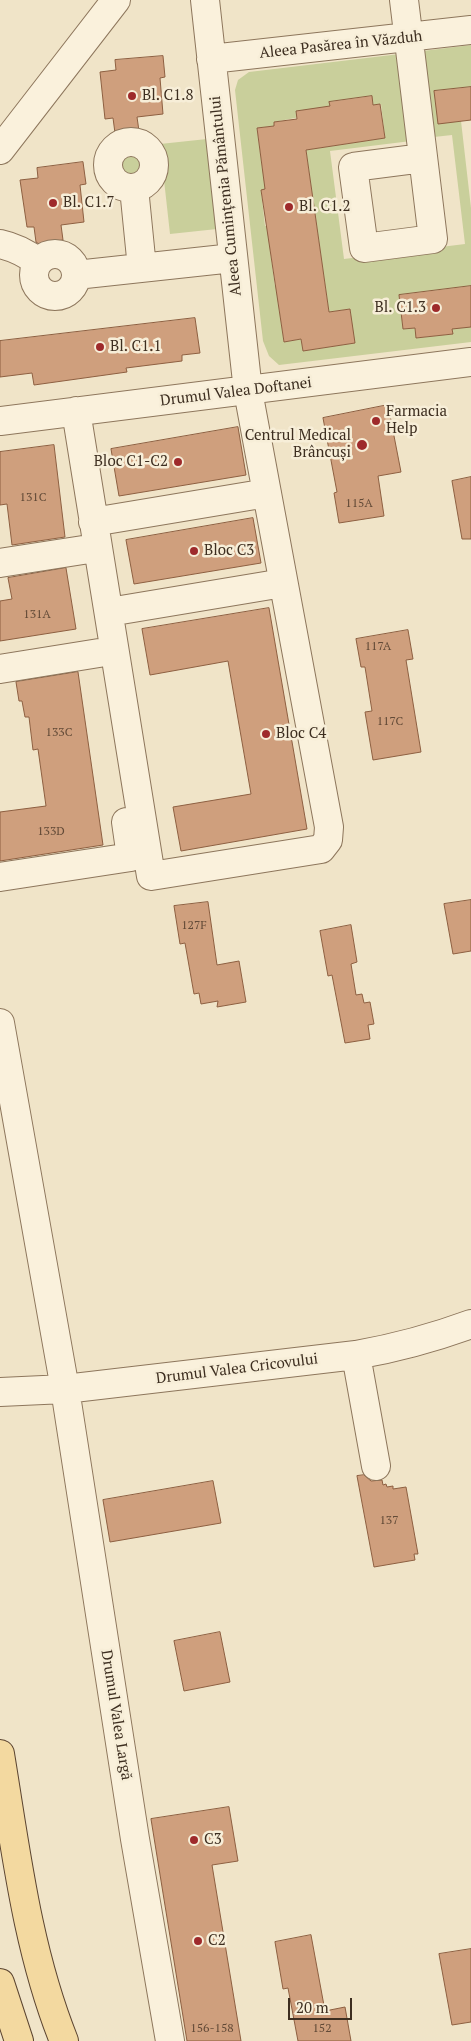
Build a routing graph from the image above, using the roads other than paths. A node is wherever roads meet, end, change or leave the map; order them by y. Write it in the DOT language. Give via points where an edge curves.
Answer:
graph roads {
  1 [pos="116,0"];
  2 [pos="205,0"];
  3 [pos="404,0"];
  4 [pos="471,30"];
  5 [pos="409,37"];
  6 [pos="211,59"];
  7 [pos="0,150"];
  8 [pos="423,158"];
  9 [pos="134,188"];
  10 [pos="0,244"];
  11 [pos="233,258"];
  12 [pos="142,268"];
  13 [pos="471,362"];
  14 [pos="248,391"];
  15 [pos="69,412"];
  16 [pos="0,421"];
  17 [pos="267,493"];
  18 [pos="93,522"];
  19 [pos="83,550"];
  20 [pos="0,563"];
  21 [pos="283,582"];
  22 [pos="109,612"];
  23 [pos="98,646"];
  24 [pos="0,653"];
  25 [pos="0,668"];
  26 [pos="0,877"];
  27 [pos="0,1023"];
  28 [pos="471,1324"];
  29 [pos="356,1355"];
  30 [pos="65,1389"];
  31 [pos="0,1392"];
  32 [pos="376,1466"];
  33 [pos="0,1754"];
  34 [pos="0,1983"];
  35 [pos="19,2041"];
  36 [pos="64,2041"];
  37 [pos="170,2041"];
  1 -- 7 [label="street"];
  2 -- 6 [label="street, Aleea Cumințenia Pământului"];
  3 -- 5 [label="street"];
  4 -- 5 [label="street, Aleea Pasărea în Văzduh"];
  5 -- 6 [label="street, Aleea Pasărea în Văzduh"];
  5 -- 8 [label="street"];
  6 -- 11 [label="street, Aleea Cumințenia Pământului"];
  9 -- 12 [label="street"];
  10 -- 12 [label="street" via="19,250 38,262 35,281 48,295 68,292 76,275"];
  11 -- 12 [label="street"];
  11 -- 14 [label="street, Aleea Cumințenia Pământului"];
  13 -- 14 [label="street, Drumul Valea Doftanei"];
  14 -- 15 [label="street, Drumul Valea Doftanei"];
  14 -- 17 [label="street, Aleea Cumințenia Pământului"];
  15 -- 16 [label="street, Drumul Valea Doftanei"];
  15 -- 18 [label="street"];
  15 -- 19 [label="street"];
  17 -- 18 [label="street"];
  17 -- 21 [label="street, Aleea Cumințenia Pământului"];
  18 -- 22 [label="street"];
  19 -- 20 [label="street"];
  19 -- 23 [label="street"];
  21 -- 22 [label="street"];
  21 -- 22 [label="street, Aleea Cumințenia Pământului" via="329,827 328,840 321,849 151,876"];
  23 -- 24 [label="street"];
  23 -- 25 [label="street"];
  23 -- 26 [label="street" via="131,857"];
  27 -- 30 [label="street, Drumul Valea Largă"];
  28 -- 29 [label="street, Drumul Valea Cricovului" via="430,1339"];
  29 -- 30 [label="street, Drumul Valea Cricovului"];
  29 -- 32 [label="street"];
  30 -- 31 [label="street, Drumul Valea Cricovului"];
  30 -- 37 [label="street, Drumul Valea Largă"];
  33 -- 36 [label="main road" via="31,1937 41,1978"];
  34 -- 35 [label="main road"];
}
